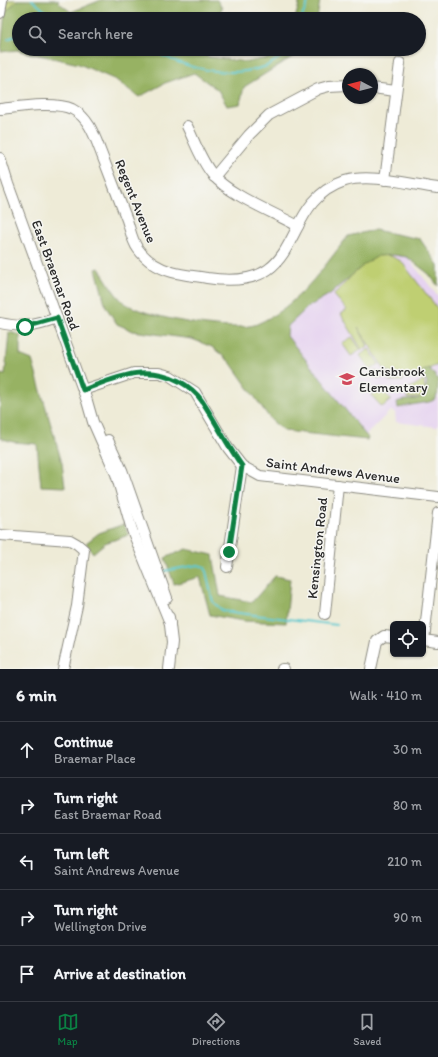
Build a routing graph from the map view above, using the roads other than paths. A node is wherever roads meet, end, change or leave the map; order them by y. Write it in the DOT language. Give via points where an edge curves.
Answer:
graph roads {
  1 [pos="2,0"];
  2 [pos="0,13"];
  3 [pos="400,63"];
  4 [pos="342,85"];
  5 [pos="378,89"];
  6 [pos="396,91"];
  7 [pos="0,108"];
  8 [pos="187,126"];
  9 [pos="0,158"];
  10 [pos="214,177"];
  11 [pos="385,180"];
  12 [pos="438,188"];
  13 [pos="298,226"];
  14 [pos="57,318"];
  15 [pos="0,323"];
  16 [pos="83,390"];
  17 [pos="242,466"];
  18 [pos="338,485"];
  19 [pos="438,497"];
  20 [pos="438,513"];
  21 [pos="0,535"];
  22 [pos="227,566"];
  23 [pos="325,614"];
  24 [pos="425,621"];
  25 [pos="390,637"];
  26 [pos="426,640"];
  27 [pos="438,642"];
  28 [pos="63,669"];
  29 [pos="169,669"];
  30 [pos="371,669"];
  1 -- 2 [label="street"];
  3 -- 6 [label="street"];
  4 -- 10 [label="street" via="318,89 269,115"];
  5 -- 6 [label="street"];
  6 -- 11 [label="street"];
  7 -- 13 [label="street, Regent Avenue" via="55,105 71,108 79,113 93,132 137,248 158,268 174,273 218,279 240,280 259,276 273,266 286,251"];
  8 -- 10 [label="street"];
  9 -- 14 [label="street, East Braemar Road"];
  10 -- 13 [label="street" via="226,188"];
  11 -- 12 [label="street, Regent Avenue"];
  11 -- 13 [label="street, Regent Avenue" via="346,181 328,189 310,205"];
  14 -- 15 [label="street" via="25,327"];
  14 -- 16 [label="street, East Braemar Road"];
  16 -- 17 [label="street, Saint Andrews Avenue" via="134,373 170,376 195,392 228,448"];
  16 -- 29 [label="street, East Braemar Road" via="93,422 116,474 132,530 170,623 172,642"];
  17 -- 18 [label="street, Saint Andrews Avenue" via="260,476"];
  17 -- 22 [label="street"];
  18 -- 19 [label="street, Saint Andrews Avenue"];
  18 -- 23 [label="street, Kensington Road"];
  20 -- 24 [label="street"];
  21 -- 28 [label="street" via="70,540 82,547 84,554 77,606"];
  25 -- 30 [label="street" via="384,636 376,641"];
  26 -- 27 [label="street"];
}
